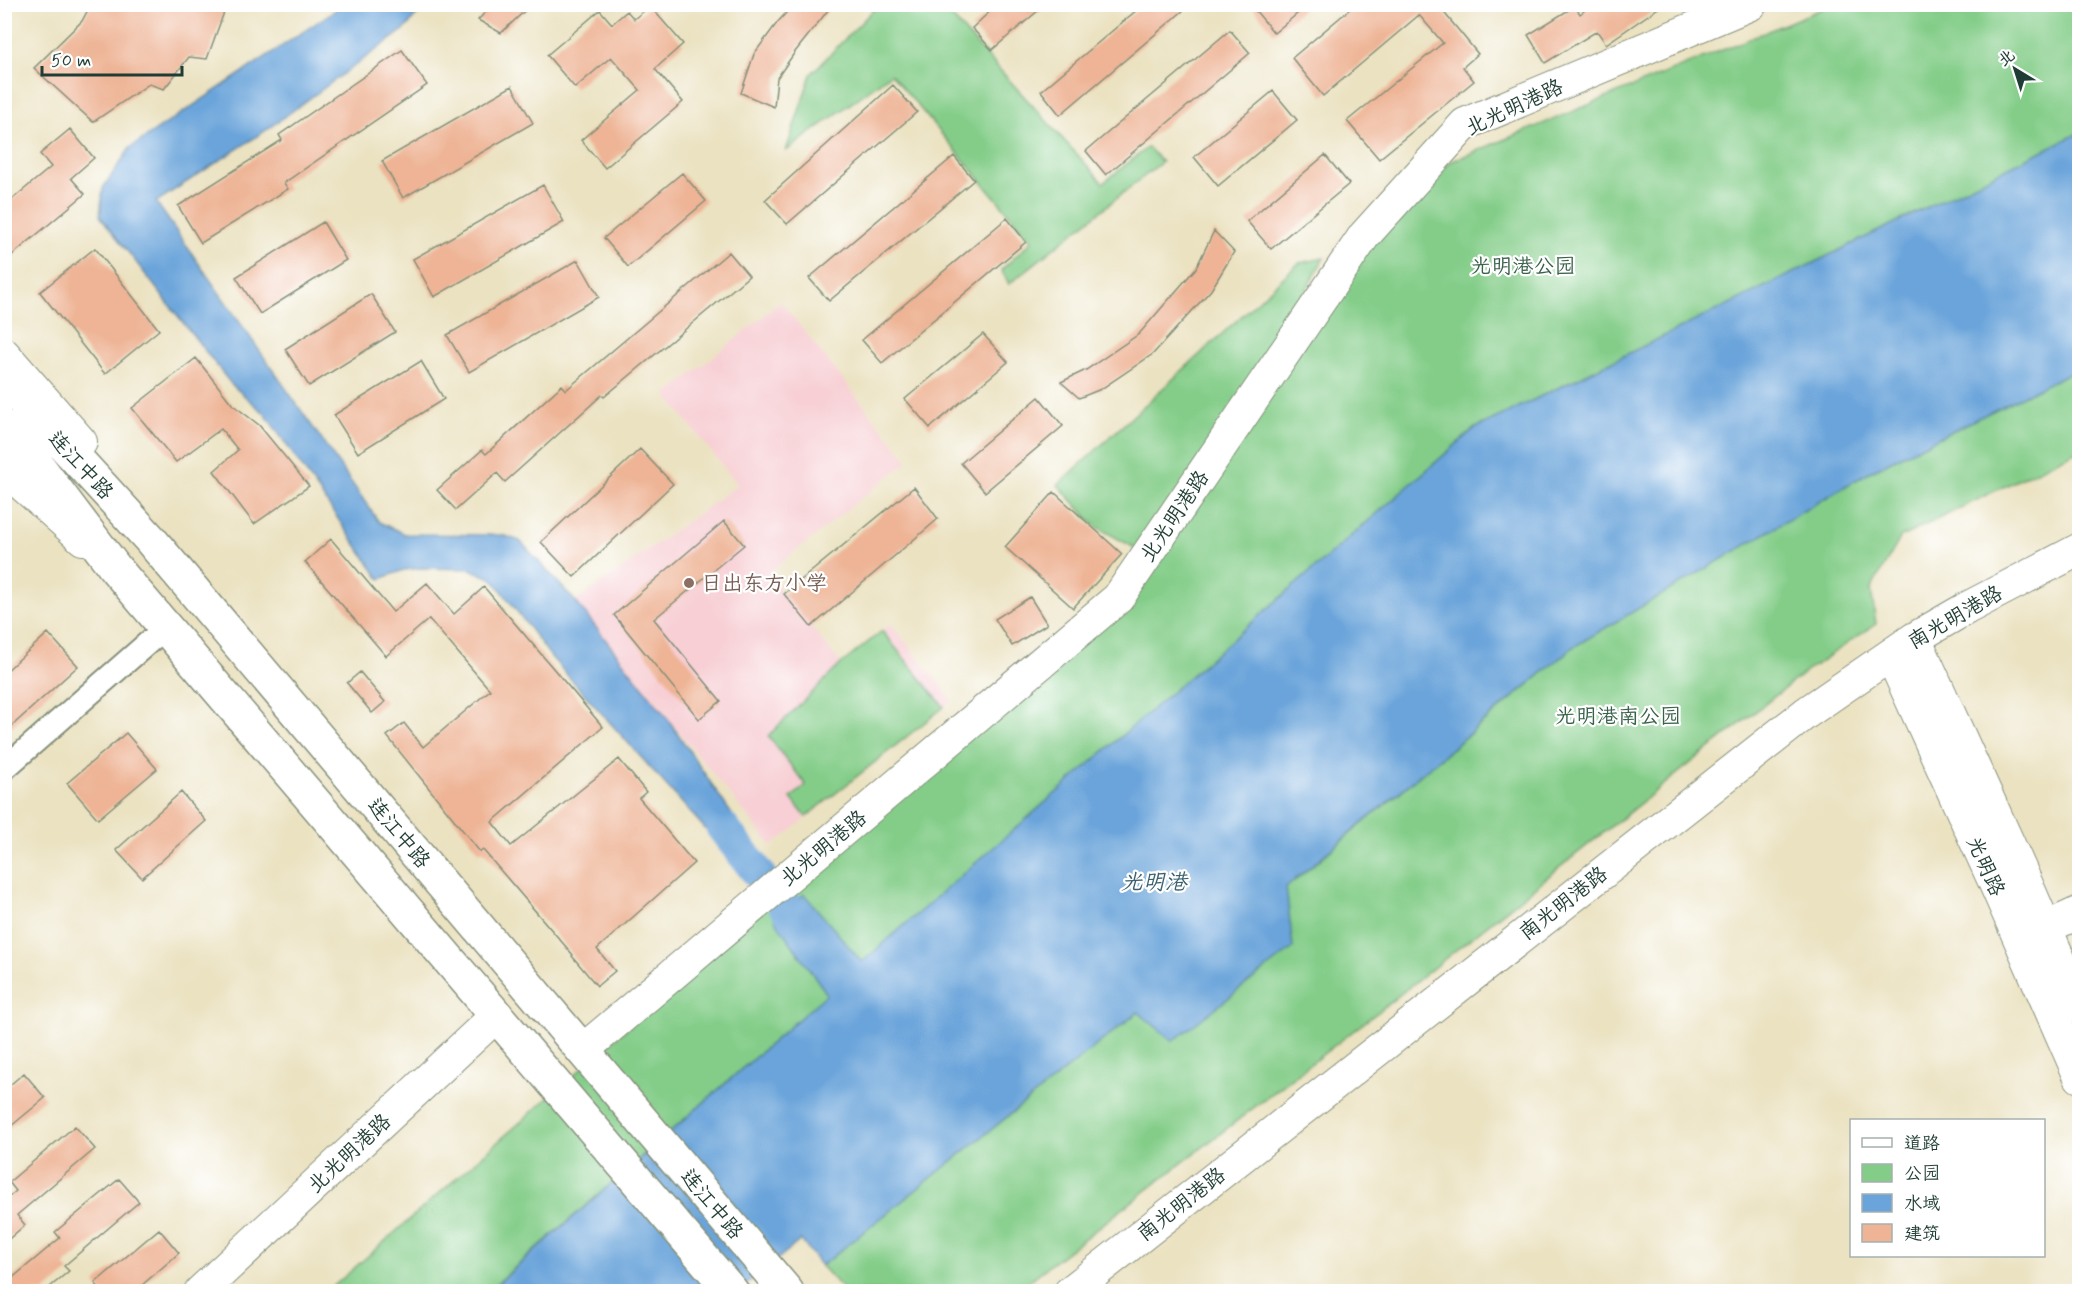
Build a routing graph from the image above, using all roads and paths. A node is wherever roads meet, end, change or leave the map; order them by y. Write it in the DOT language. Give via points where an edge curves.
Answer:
graph roads {
  1 [pos="1751,4"];
  2 [pos="4,354"];
  3 [pos="4,380"];
  4 [pos="4,427"];
  5 [pos="20,464"];
  6 [pos="149,538"];
  7 [pos="2079,549"];
  8 [pos="166,627"];
  9 [pos="1903,646"];
  10 [pos="4,769"];
  11 [pos="2079,912"];
  12 [pos="2032,934"];
  13 [pos="2079,1007"];
  14 [pos="497,1015"];
  15 [pos="584,1050"];
  16 [pos="2079,1077"];
  17 [pos="781,1286"];
  18 [pos="200,1292"];
  19 [pos="732,1292"];
  20 [pos="1070,1292"];
  1 -- 15 [label="street, 北光明港路" via="1465,124 1364,236 1118,598"];
  2 -- 6 [label="street" via="74,432"];
  3 -- 6 [label="highway, 连江中路"];
  4 -- 5 [label="highway, 连江中路"];
  5 -- 8 [label="highway, 连江中路"];
  6 -- 15 [label="highway, 连江中路"];
  7 -- 9 [label="street, 南光明港路"];
  8 -- 10 [label="street"];
  8 -- 14 [label="highway, 连江中路"];
  9 -- 12 [label="street, 光明路"];
  9 -- 20 [label="street, 南光明港路" via="1754,753"];
  11 -- 12 [label="street"];
  12 -- 13 [label="street, 光明路"];
  12 -- 16 [label="street, 光明路"];
  14 -- 18 [label="street, 北光明港路"];
  14 -- 19 [label="highway, 连江中路"];
  15 -- 17 [label="highway, 连江中路"];
}
